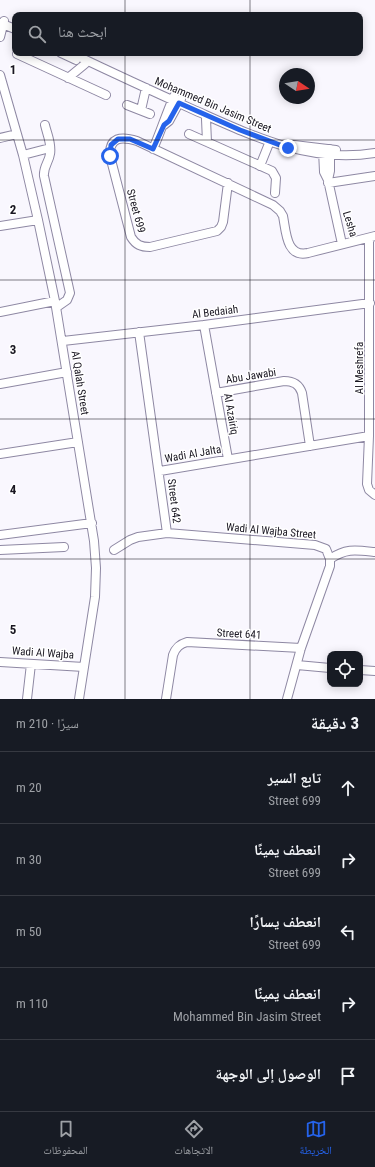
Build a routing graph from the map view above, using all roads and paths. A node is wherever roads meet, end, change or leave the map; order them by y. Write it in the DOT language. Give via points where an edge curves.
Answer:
graph roads {
  1 [pos="2,22"];
  2 [pos="12,24"];
  3 [pos="12,27"];
  4 [pos="0,36"];
  5 [pos="21,56"];
  6 [pos="67,56"];
  7 [pos="77,56"];
  8 [pos="88,56"];
  9 [pos="84,64"];
  10 [pos="0,75"];
  11 [pos="68,78"];
  12 [pos="146,91"];
  13 [pos="106,95"];
  14 [pos="176,100"];
  15 [pos="128,105"];
  16 [pos="141,110"];
  17 [pos="150,114"];
  18 [pos="203,116"];
  19 [pos="45,125"];
  20 [pos="17,134"];
  21 [pos="189,134"];
  22 [pos="0,138"];
  23 [pos="207,142"];
  24 [pos="268,146"];
  25 [pos="50,148"];
  26 [pos="153,149"];
  27 [pos="375,149"];
  28 [pos="300,151"];
  29 [pos="326,152"];
  30 [pos="375,153"];
  31 [pos="23,155"];
  32 [pos="354,155"];
  33 [pos="375,158"];
  34 [pos="260,166"];
  35 [pos="375,176"];
  36 [pos="328,181"];
  37 [pos="228,183"];
  38 [pos="275,194"];
  39 [pos="38,220"];
  40 [pos="0,226"];
  41 [pos="372,237"];
  42 [pos="342,244"];
  43 [pos="56,304"];
  44 [pos="370,304"];
  45 [pos="0,312"];
  46 [pos="204,325"];
  47 [pos="139,332"];
  48 [pos="63,341"];
  49 [pos="67,372"];
  50 [pos="0,384"];
  51 [pos="216,392"];
  52 [pos="369,436"];
  53 [pos="78,442"];
  54 [pos="310,446"];
  55 [pos="0,454"];
  56 [pos="228,459"];
  57 [pos="160,471"];
  58 [pos="375,495"];
  59 [pos="92,523"];
  60 [pos="168,533"];
  61 [pos="0,535"];
  62 [pos="64,547"];
  63 [pos="0,550"];
  64 [pos="114,550"];
  65 [pos="374,552"];
  66 [pos="330,559"];
  67 [pos="302,648"];
  68 [pos="0,662"];
  69 [pos="31,664"];
  70 [pos="297,665"];
  71 [pos="84,667"];
  72 [pos="327,668"];
  73 [pos="363,670"];
  74 [pos="375,671"];
  75 [pos="27,699"];
  76 [pos="79,699"];
  77 [pos="166,699"];
  78 [pos="287,699"];
  1 -- 2 [label="street"];
  1 -- 3 [label="street"];
  1 -- 4 [label="street"];
  5 -- 11 [label="street"];
  6 -- 9 [label="street"];
  7 -- 12 [label="street, Mohammed Bin Jasim Street"];
  8 -- 14 [label="street, Mohammed Bin Jasim Street"];
  9 -- 11 [label="street"];
  9 -- 12 [label="street"];
  10 -- 20 [label="street, Al Qalah Street"];
  11 -- 13 [label="street"];
  12 -- 14 [label="street, Mohammed Bin Jasim Street"];
  12 -- 16 [label="street"];
  14 -- 18 [label="street, Mohammed Bin Jasim Street"];
  14 -- 26 [label="street" via="164,118 164,125"];
  14 -- 29 [label="street, Mohammed Bin Jasim Street" via="269,137"];
  15 -- 16 [label="street"];
  16 -- 17 [label="street"];
  18 -- 23 [label="street"];
  18 -- 24 [label="street" via="230,131"];
  18 -- 28 [label="street, Mohammed Bin Jasim Street"];
  19 -- 25 [label="street"];
  20 -- 22 [label="street"];
  20 -- 31 [label="street, Al Qalah Street"];
  21 -- 23 [label="street"];
  23 -- 34 [label="street"];
  24 -- 28 [label="street" via="291,154"];
  24 -- 34 [label="street"];
  25 -- 31 [label="street"];
  25 -- 43 [label="street" via="44,176 70,293 67,300"];
  26 -- 37 [label="street, Street 699"];
  26 -- 37 [label="street, Street 699" via="123,138 114,141 110,150 131,237 138,246 150,247 217,230 223,222"];
  27 -- 29 [label="street, Mohammed Bin Jasim Street"];
  28 -- 29 [label="street, Mohammed Bin Jasim Street"];
  29 -- 32 [label="street, Mohammed Bin Jasim Street"];
  29 -- 36 [label="street, Lesha" via="324,172"];
  30 -- 32 [label="street, Mohammed Bin Jasim Street"];
  31 -- 39 [label="street, Al Qalah Street"];
  32 -- 33 [label="street"];
  34 -- 38 [label="street" via="275,174"];
  35 -- 36 [label="street"];
  36 -- 42 [label="street, Lesha"];
  37 -- 42 [label="street, Street 699" via="277,208 283,216 290,248 294,252 303,254"];
  39 -- 40 [label="street"];
  39 -- 43 [label="street, Al Qalah Street"];
  41 -- 42 [label="street, Lesha"];
  41 -- 44 [label="street, Al Meshrefa"];
  43 -- 45 [label="street"];
  43 -- 48 [label="street, Al Qalah Street"];
  44 -- 46 [label="street, Al Bedaiah"];
  44 -- 52 [label="street, Al Meshrefa"];
  46 -- 47 [label="street, Al Bedaiah"];
  46 -- 51 [label="street, Al Azairiq"];
  47 -- 48 [label="street, Al Bedaiah"];
  47 -- 57 [label="street, Wadi Al Jalta"];
  48 -- 49 [label="street, Al Qalah Street"];
  49 -- 50 [label="street"];
  49 -- 53 [label="street, Al Qalah Street"];
  51 -- 54 [label="street, Abu Jawabi" via="284,381 294,382 302,393"];
  51 -- 56 [label="street, Al Azairiq"];
  52 -- 54 [label="street, Wadi Al Jalta"];
  52 -- 58 [label="street, Al Meshrefa" via="367,484"];
  53 -- 55 [label="street"];
  53 -- 59 [label="street, Al Qalah Street"];
  54 -- 56 [label="street, Wadi Al Jalta"];
  56 -- 57 [label="street, Wadi Al Jalta"];
  57 -- 60 [label="street, Street 642"];
  59 -- 61 [label="street"];
  59 -- 71 [label="street, Al Qalah Street" via="96,558 95,597"];
  60 -- 64 [label="street, Wadi Al Wajba Street" via="138,537"];
  60 -- 66 [label="street, Wadi Al Wajba Street" via="315,545 326,549"];
  62 -- 63 [label="street"];
  65 -- 66 [label="street" via="350,550"];
  66 -- 67 [label="street" via="330,566"];
  67 -- 70 [label="street"];
  67 -- 77 [label="street, Street 641" via="182,643 173,655"];
  68 -- 69 [label="street, Wadi Al Wajba"];
  69 -- 71 [label="street, Wadi Al Wajba"];
  69 -- 75 [label="street"];
  70 -- 72 [label="street"];
  70 -- 78 [label="street"];
  71 -- 76 [label="street, Al Qalah Street"];
  73 -- 74 [label="street"];
}
